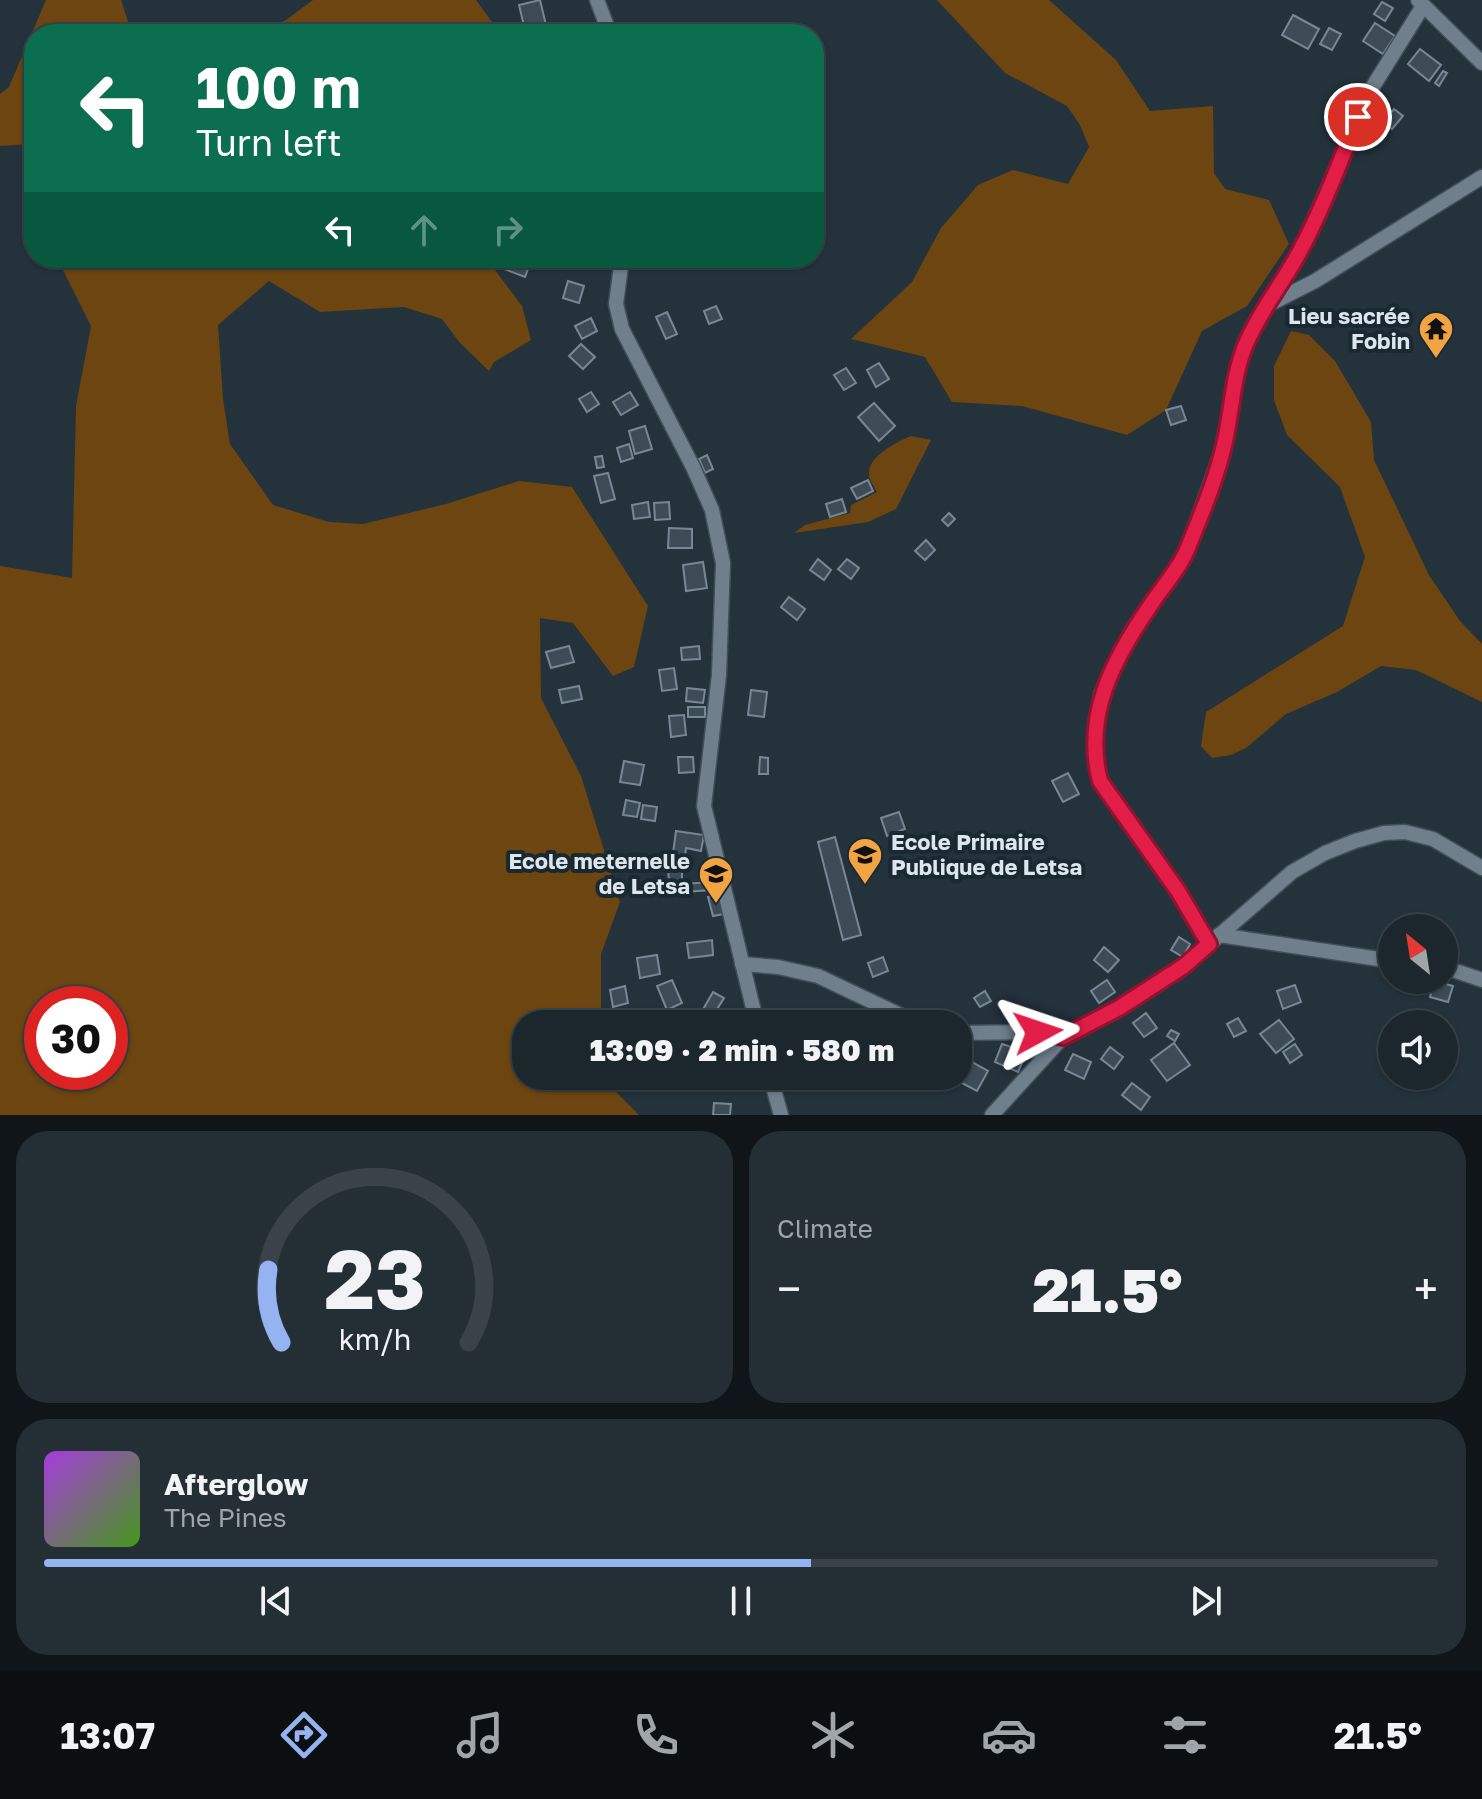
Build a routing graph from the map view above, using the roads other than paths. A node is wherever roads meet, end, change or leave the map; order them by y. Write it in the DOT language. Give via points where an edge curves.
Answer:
graph roads {
  1 [pos="597,0"];
  2 [pos="1420,3"];
  3 [pos="606,24"];
  4 [pos="1482,63"];
  5 [pos="1482,177"];
  6 [pos="621,268"];
  7 [pos="1267,305"];
  8 [pos="1482,868"];
  9 [pos="1214,939"];
  10 [pos="1378,959"];
  11 [pos="742,964"];
  12 [pos="1458,972"];
  13 [pos="1482,980"];
  14 [pos="754,1010"];
  15 [pos="890,1010"];
  16 [pos="972,1033"];
  17 [pos="1063,1037"];
  18 [pos="774,1090"];
  19 [pos="781,1115"];
  20 [pos="992,1115"];
  1 -- 3 [label="street"];
  2 -- 4 [label="street"];
  2 -- 7 [label="street" via="1372,88 1300,251"];
  5 -- 7 [label="street" via="1376,245"];
  6 -- 11 [label="street" via="616,304 622,329 700,482 723,563 719,675 704,806"];
  7 -- 9 [label="street" via="1238,366 1224,445 1185,555 1112,668 1095,732 1100,781"];
  8 -- 9 [label="street" via="1433,839 1384,833 1325,853 1292,872"];
  9 -- 10 [label="street"];
  9 -- 17 [label="street" via="1151,989"];
  11 -- 14 [label="street"];
  11 -- 15 [label="street" via="818,976"];
  12 -- 13 [label="street"];
  16 -- 17 [label="street"];
  17 -- 20 [label="street"];
  18 -- 19 [label="street"];
}
